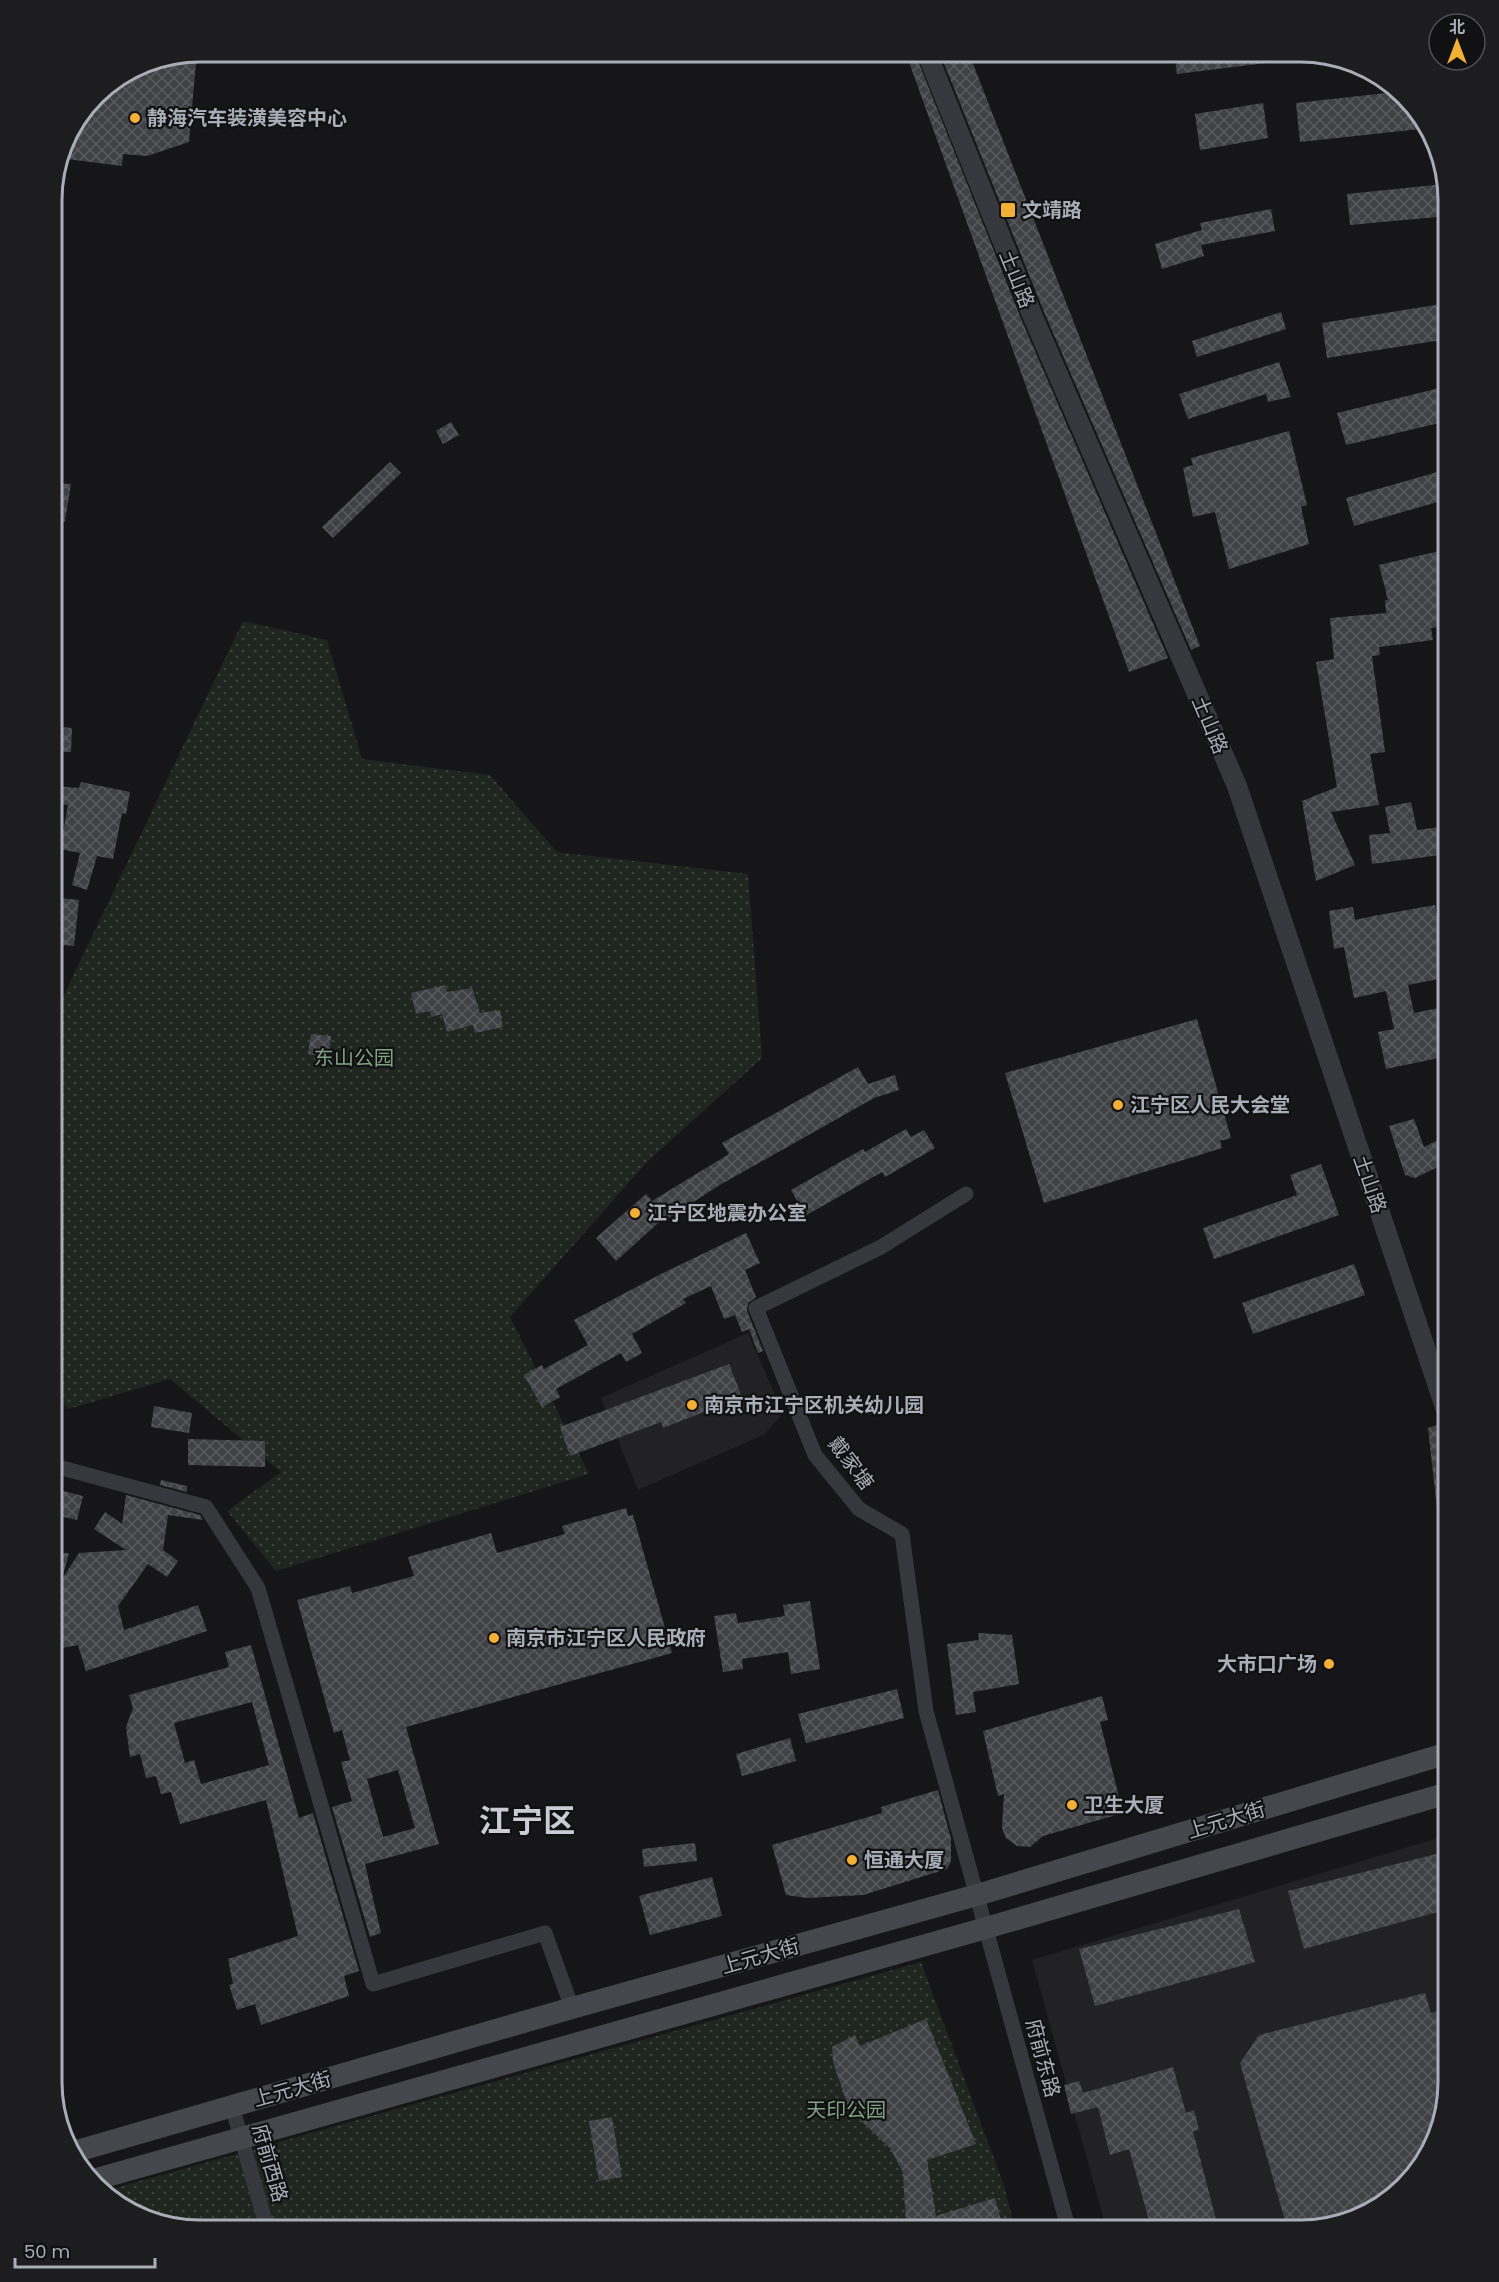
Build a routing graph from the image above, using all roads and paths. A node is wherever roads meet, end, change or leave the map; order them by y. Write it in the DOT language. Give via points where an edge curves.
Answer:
graph roads {
  1 [pos="930,62"];
  2 [pos="966,1194"];
  3 [pos="1438,1386"];
  4 [pos="62,1468"];
  5 [pos="1438,1756"];
  6 [pos="1438,1796"];
  7 [pos="977,1895"];
  8 [pos="986,1928"];
  9 [pos="572,2008"];
  10 [pos="232,2106"];
  11 [pos="240,2138"];
  12 [pos="79,2150"];
  13 [pos="100,2178"];
  14 [pos="265,2220"];
  15 [pos="1067,2220"];
  1 -- 3 [label="street, 土山路" via="1033,317 1237,786"];
  2 -- 7 [label="street, 戴家塘" via="881,1247 756,1308 815,1455 859,1509 902,1534 926,1711"];
  4 -- 9 [label="street" via="207,1507 258,1588 374,1984 545,1933"];
  5 -- 7 [label="main road, 上元大街"];
  6 -- 8 [label="main road, 上元大街"];
  7 -- 8 [label="street, 府前东路"];
  7 -- 9 [label="main road, 上元大街"];
  8 -- 11 [label="main road, 上元大街"];
  8 -- 15 [label="street, 府前东路"];
  9 -- 10 [label="main road, 上元大街"];
  10 -- 11 [label="street, 府前西路"];
  10 -- 12 [label="main road, 上元大街"];
  11 -- 13 [label="main road, 上元大街"];
  11 -- 14 [label="street, 府前西路"];
}
